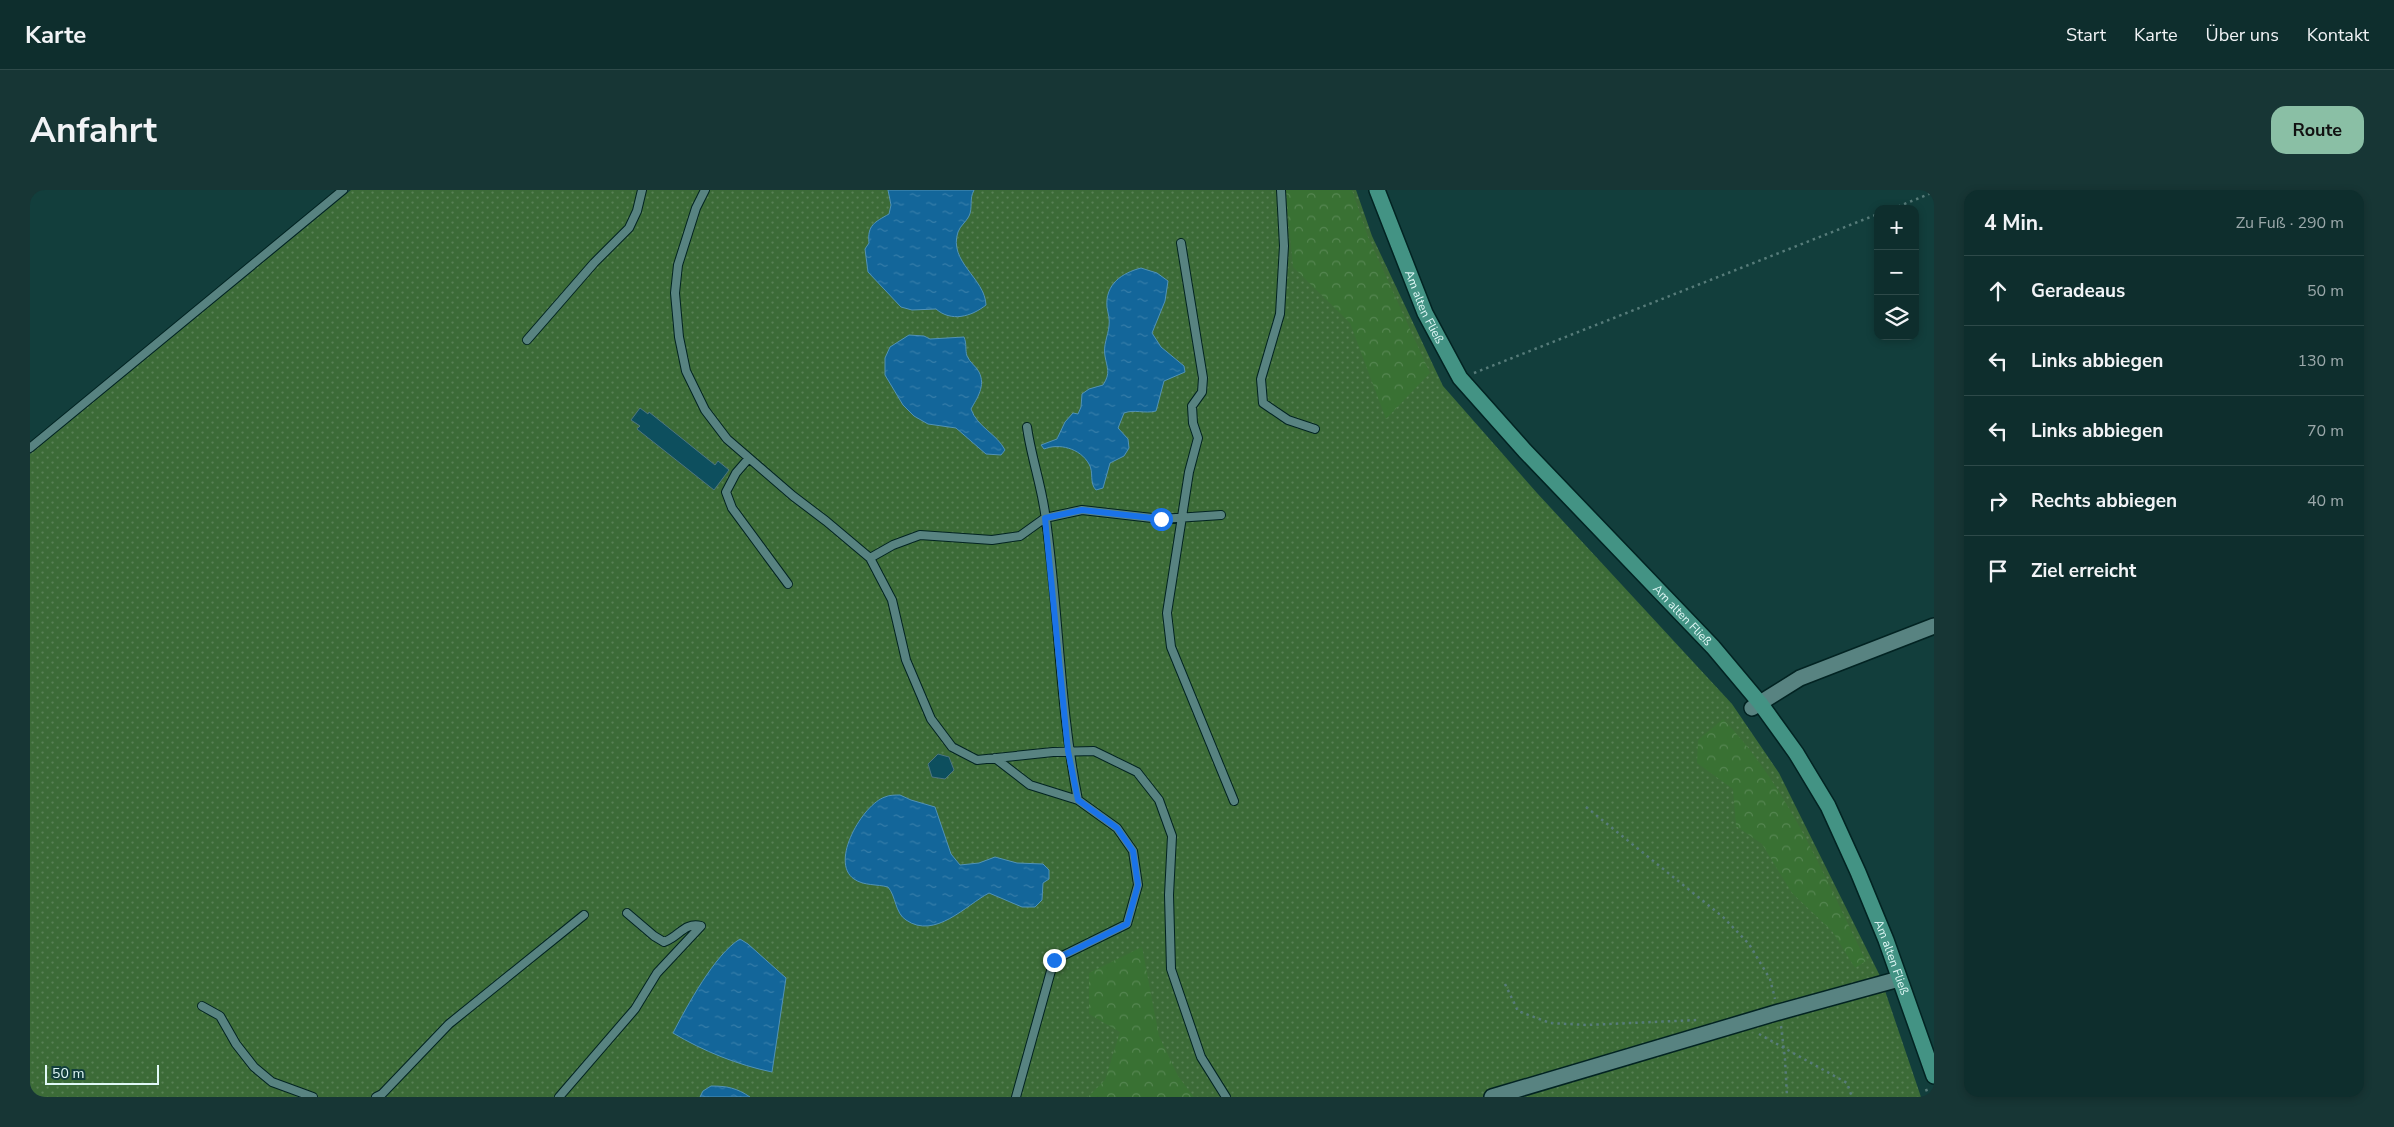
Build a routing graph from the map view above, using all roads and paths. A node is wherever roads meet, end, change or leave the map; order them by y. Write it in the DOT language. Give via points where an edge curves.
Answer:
graph roads {
  1 [pos="343,190"];
  2 [pos="642,190"];
  3 [pos="705,190"];
  4 [pos="1281,190"];
  5 [pos="1376,190"];
  6 [pos="1934,192"];
  7 [pos="1902,205"];
  8 [pos="1874,216"];
  9 [pos="1181,243"];
  10 [pos="527,340"];
  11 [pos="1460,378"];
  12 [pos="1027,427"];
  13 [pos="1315,429"];
  14 [pos="30,448"];
  15 [pos="749,458"];
  16 [pos="1221,515"];
  17 [pos="1045,518"];
  18 [pos="1182,519"];
  19 [pos="870,558"];
  20 [pos="788,584"];
  21 [pos="1934,626"];
  22 [pos="1756,706"];
  23 [pos="1068,751"];
  24 [pos="994,758"];
  25 [pos="1078,800"];
  26 [pos="1234,801"];
  27 [pos="1586,807"];
  28 [pos="627,913"];
  29 [pos="584,915"];
  30 [pos="1899,979"];
  31 [pos="202,1006"];
  32 [pos="1779,1012"];
  33 [pos="1930,1082"];
  34 [pos="313,1097"];
  35 [pos="376,1097"];
  36 [pos="558,1097"];
  37 [pos="1016,1097"];
  38 [pos="1226,1097"];
  39 [pos="1492,1097"];
  40 [pos="1787,1097"];
  41 [pos="1929,1097"];
  1 -- 14 [label="lane"];
  2 -- 10 [label="lane" via="629,228"];
  3 -- 15 [label="lane" via="678,265 675,293 679,337 686,371 705,410 727,439"];
  4 -- 13 [label="lane" via="1284,246 1280,314 1261,379 1263,403 1288,420"];
  5 -- 11 [label="main road, Am alten Fließ" via="1425,313"];
  6 -- 7 [label="path"];
  8 -- 11 [label="path"];
  9 -- 18 [label="lane" via="1203,378 1202,392 1192,406 1198,438"];
  11 -- 22 [label="main road, Am alten Fließ" via="1525,451 1713,647"];
  12 -- 17 [label="lane"];
  15 -- 19 [label="lane"];
  15 -- 20 [label="lane" via="726,492 732,508"];
  16 -- 18 [label="lane"];
  17 -- 18 [label="lane" via="1082,510"];
  17 -- 19 [label="lane" via="1020,536 992,540 920,535"];
  17 -- 23 [label="lane"];
  18 -- 26 [label="lane" via="1167,630"];
  19 -- 24 [label="lane" via="892,600 906,660 931,719 952,747 977,760"];
  21 -- 22 [label="street" via="1800,678"];
  22 -- 30 [label="main road, Am alten Fließ" via="1796,753 1828,806 1858,872"];
  23 -- 24 [label="lane"];
  23 -- 25 [label="lane"];
  23 -- 38 [label="lane" via="1094,751 1137,772 1159,800 1172,836 1169,895 1171,969 1201,1057"];
  24 -- 25 [label="lane" via="1030,785"];
  25 -- 37 [label="lane" via="1117,828 1133,851 1138,885 1127,924 1054,960"];
  27 -- 32 [label="path" via="1723,917 1749,944 1770,979"];
  28 -- 36 [label="lane" via="664,942 693,924 701,926 657,973 635,1008"];
  29 -- 35 [label="lane" via="449,1024"];
  30 -- 32 [label="street"];
  30 -- 33 [label="main road, Am alten Fließ"];
  31 -- 34 [label="lane" via="220,1016 254,1068 272,1082"];
  32 -- 39 [label="street"];
  32 -- 40 [label="path" via="1786,1059"];
  33 -- 41 [label="path"];
}
